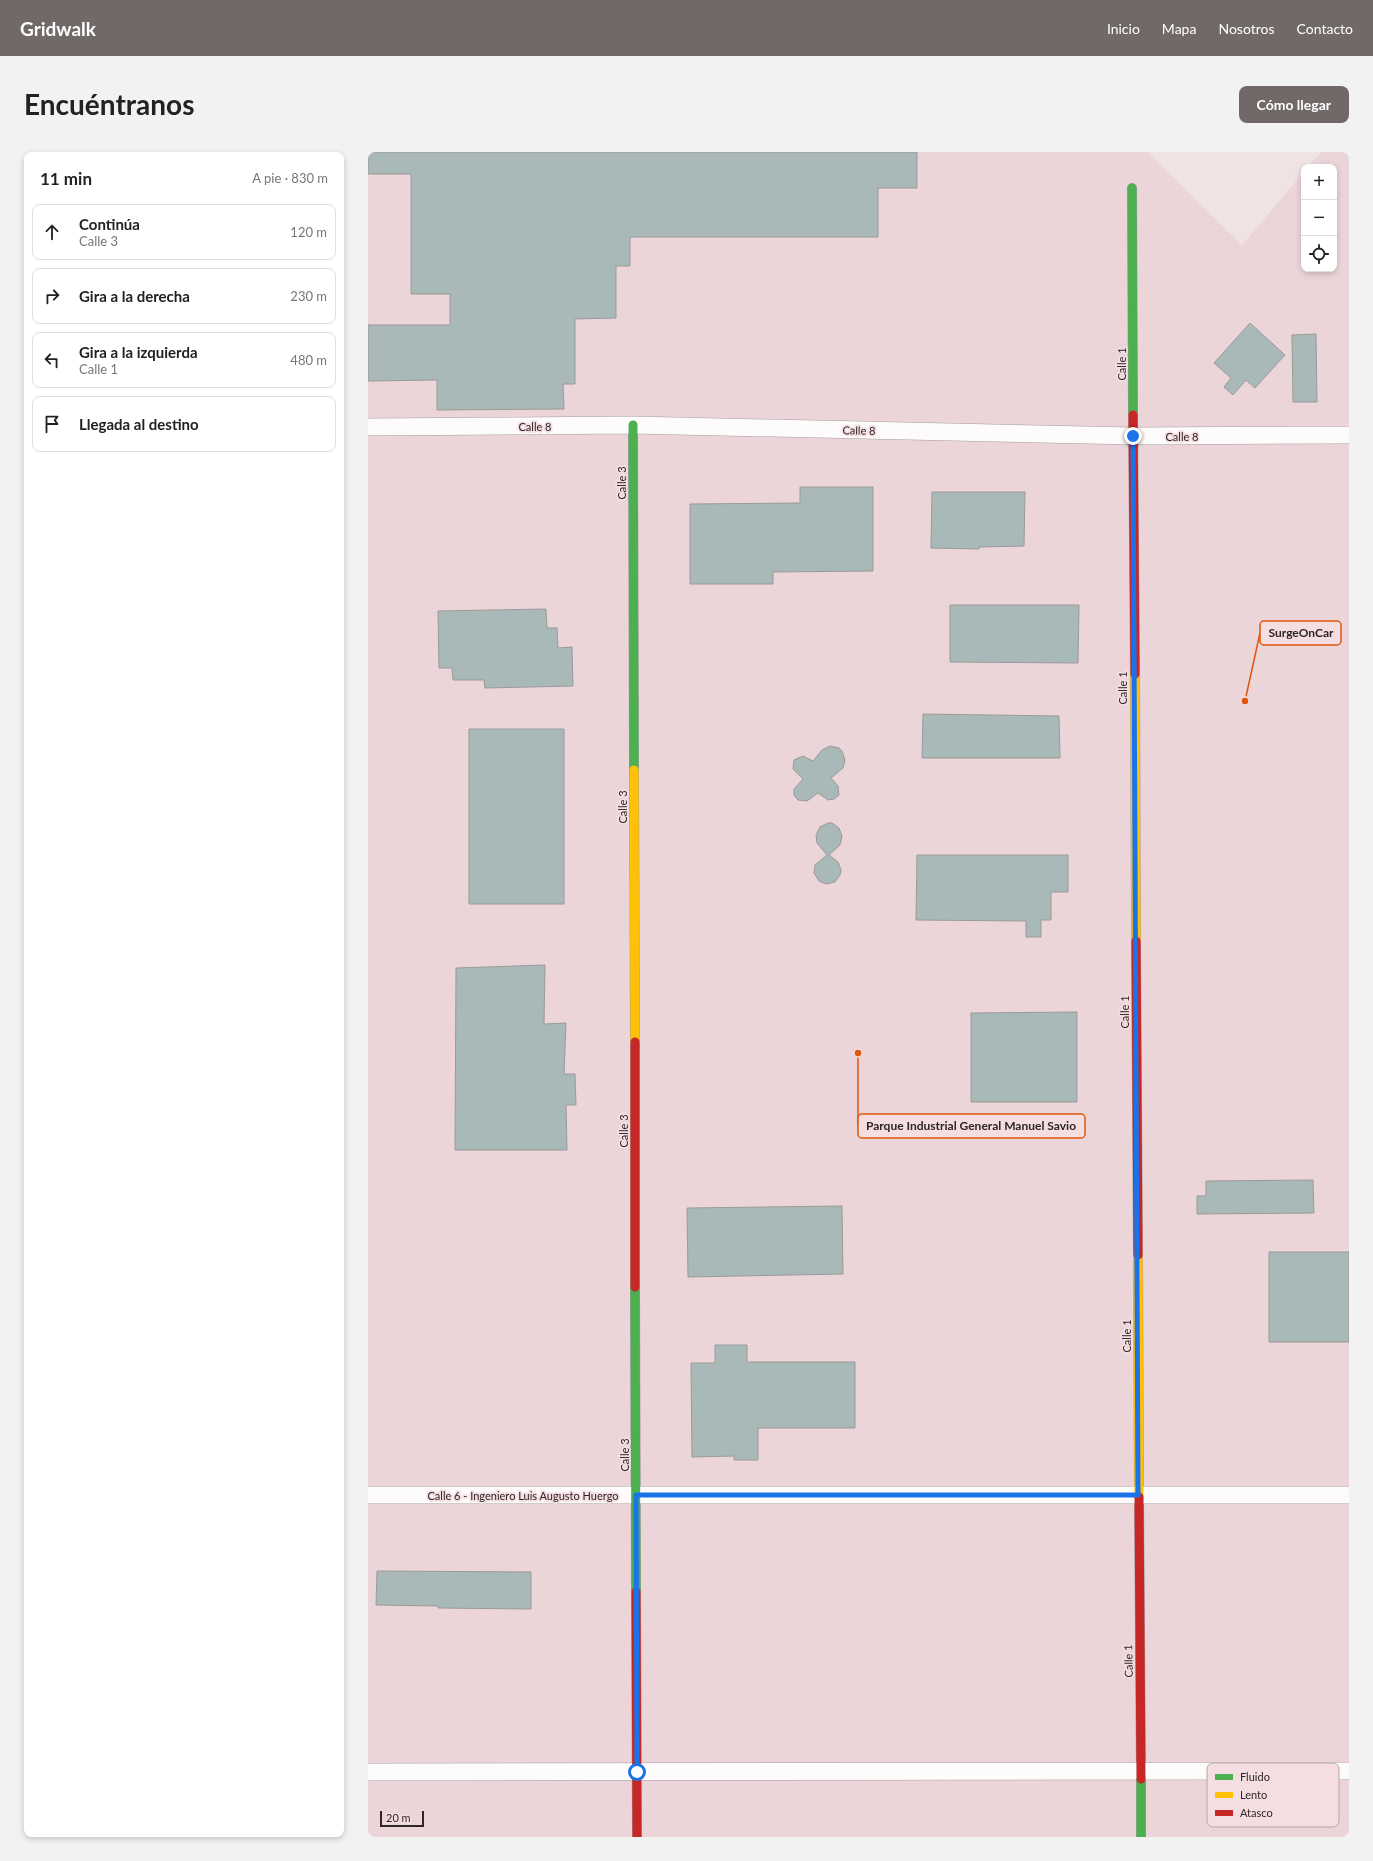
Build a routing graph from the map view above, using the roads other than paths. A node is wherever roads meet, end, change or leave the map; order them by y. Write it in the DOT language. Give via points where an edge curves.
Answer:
graph roads {
  1 [pos="1132,188"];
  2 [pos="633,425"];
  3 [pos="368,427"];
  4 [pos="1349,435"];
  5 [pos="1133,436"];
  6 [pos="368,1495"];
  7 [pos="636,1495"];
  8 [pos="1138,1495"];
  9 [pos="1349,1495"];
  10 [pos="1141,1771"];
  11 [pos="1207,1771"];
  12 [pos="368,1772"];
  13 [pos="637,1772"];
  14 [pos="636,1837"];
  15 [pos="1141,1837"];
  1 -- 5 [label="street, Calle 1"];
  2 -- 3 [label="street, Calle 8"];
  2 -- 5 [label="street, Calle 8"];
  2 -- 7 [label="street, Calle 3"];
  4 -- 5 [label="street, Calle 8"];
  5 -- 8 [label="street, Calle 1"];
  6 -- 7 [label="street, Calle 6 - Ingeniero Luis Augusto Huergo"];
  7 -- 8 [label="street, Calle 6 - Ingeniero Luis Augusto Huergo"];
  7 -- 13 [label="street, Calle 3"];
  8 -- 9 [label="street, Calle 6 - Ingeniero Luis Augusto Huergo"];
  8 -- 10 [label="street, Calle 1"];
  10 -- 11 [label="street"];
  10 -- 13 [label="street"];
  10 -- 15 [label="street, Calle 1"];
  12 -- 13 [label="street"];
  13 -- 14 [label="street, Calle 3"];
}
